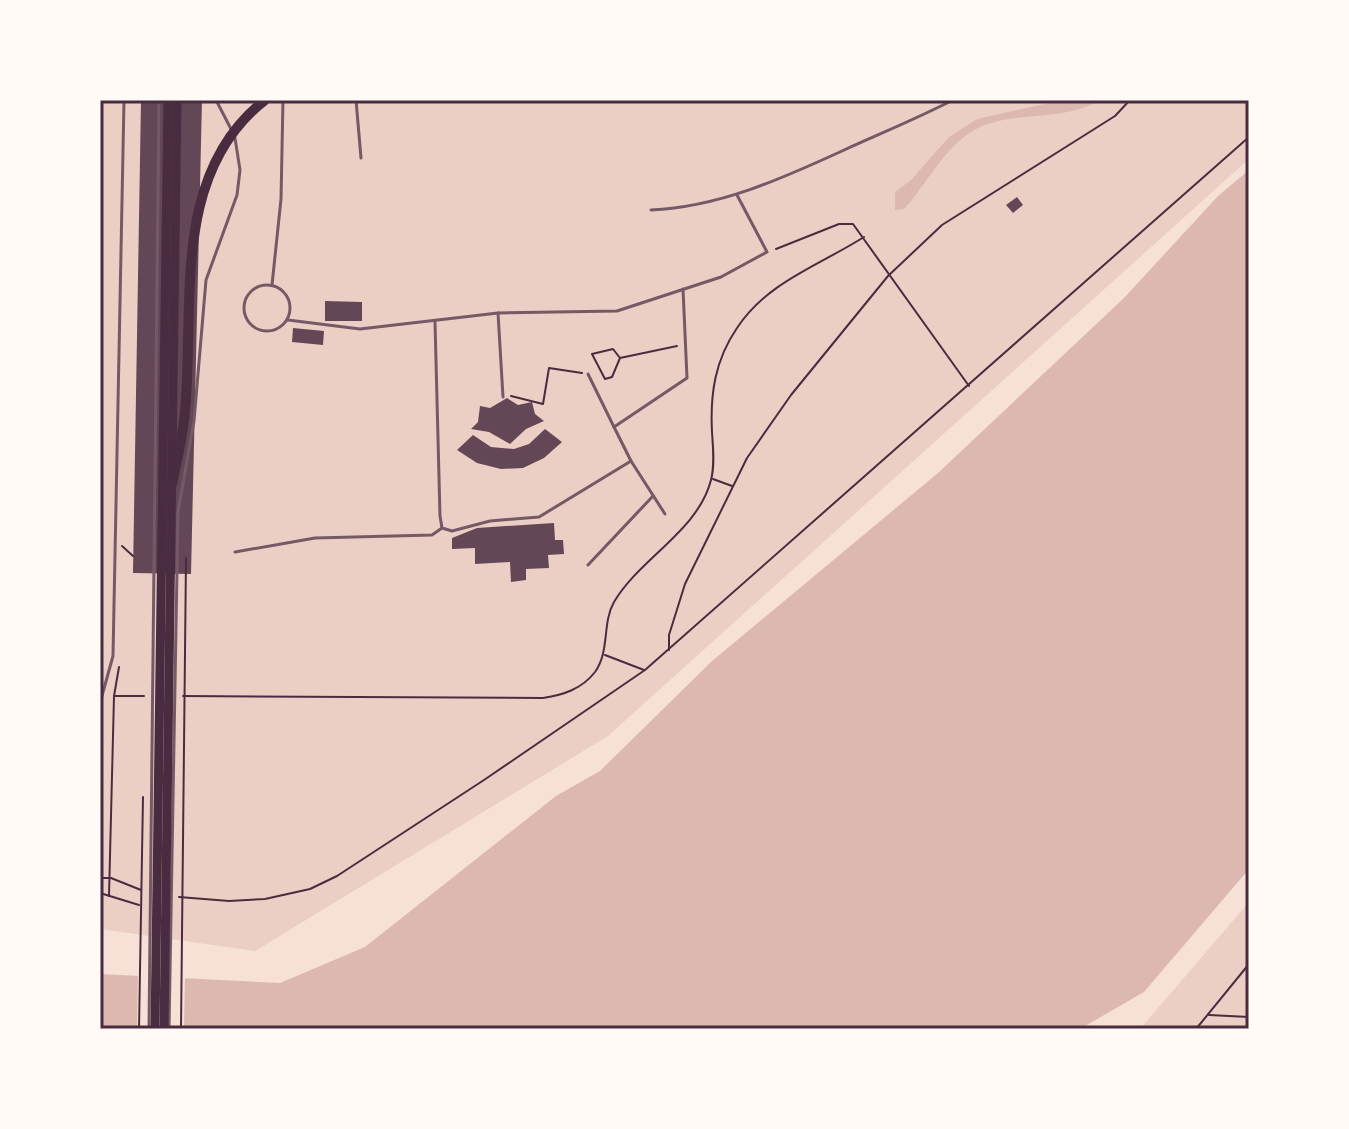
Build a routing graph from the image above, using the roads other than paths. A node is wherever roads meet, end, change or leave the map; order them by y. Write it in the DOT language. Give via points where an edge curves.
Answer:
graph roads {
  1 [pos="124,100"];
  2 [pos="159,100"];
  3 [pos="168,100"];
  4 [pos="177,100"];
  5 [pos="216,100"];
  6 [pos="265,100"];
  7 [pos="283,100"];
  8 [pos="356,100"];
  9 [pos="953,100"];
  10 [pos="361,158"];
  11 [pos="737,195"];
  12 [pos="651,210"];
  13 [pos="272,285"];
  14 [pos="683,289"];
  15 [pos="498,313"];
  16 [pos="288,320"];
  17 [pos="435,322"];
  18 [pos="588,374"];
  19 [pos="503,397"];
  20 [pos="614,427"];
  21 [pos="631,461"];
  22 [pos="172,484"];
  23 [pos="653,496"];
  24 [pos="665,514"];
  25 [pos="442,528"];
  26 [pos="235,552"];
  27 [pos="588,565"];
  28 [pos="100,703"];
  29 [pos="149,1029"];
  30 [pos="155,1029"];
  31 [pos="167,1029"];
  1 -- 28 [label="lane" via="113,656"];
  2 -- 29 [label="lane"];
  3 -- 30 [label="main road"];
  4 -- 22 [label="main road"];
  5 -- 31 [label="lane" via="236,140 240,170 237,195 206,280 194,421 179,491"];
  6 -- 22 [label="highway" via="227,138 201,193 185,411"];
  7 -- 13 [label="lane"];
  8 -- 10 [label="lane"];
  9 -- 11 [label="lane"];
  11 -- 12 [label="lane"];
  11 -- 14 [label="lane" via="767,252 721,277"];
  13 -- 16 [label="lane" via="288,298"];
  13 -- 16 [label="lane" via="250,292 245,314 261,330 276,329"];
  14 -- 15 [label="lane" via="617,311"];
  14 -- 20 [label="lane" via="685,381"];
  15 -- 17 [label="lane"];
  15 -- 19 [label="lane"];
  16 -- 17 [label="lane" via="360,329"];
  17 -- 25 [label="lane"];
  18 -- 20 [label="lane"];
  20 -- 21 [label="lane"];
  21 -- 23 [label="lane"];
  21 -- 25 [label="lane" via="539,517 452,531"];
  22 -- 31 [label="main road"];
  23 -- 24 [label="lane"];
  23 -- 27 [label="lane"];
  25 -- 26 [label="lane" via="407,538 315,538"];
}
